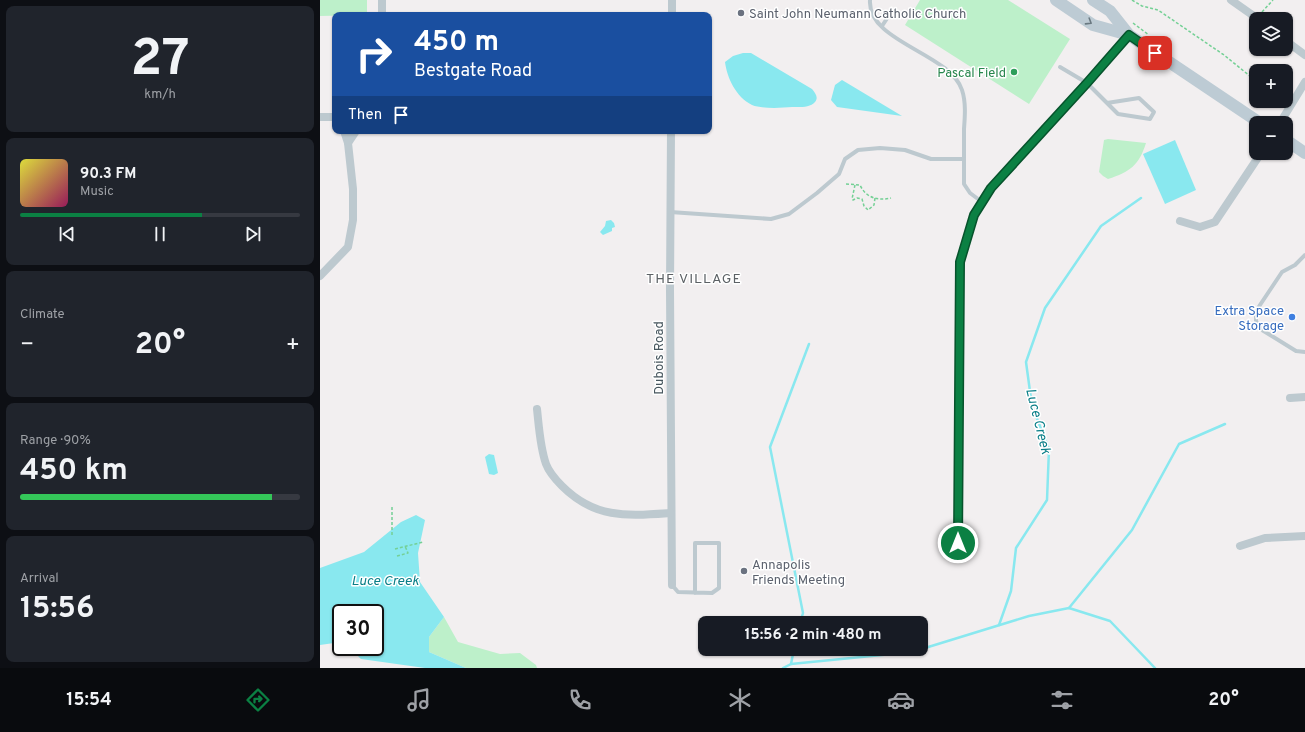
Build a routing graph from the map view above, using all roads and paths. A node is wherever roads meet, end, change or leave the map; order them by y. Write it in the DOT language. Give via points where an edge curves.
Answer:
graph roads {
  1 [pos="382,0"];
  2 [pos="672,0"];
  3 [pos="870,0"];
  4 [pos="1056,0"];
  5 [pos="1092,0"];
  6 [pos="1132,0"];
  7 [pos="1231,0"];
  8 [pos="1273,0"];
  9 [pos="382,12"];
  10 [pos="672,12"];
  11 [pos="1264,12"];
  12 [pos="1249,13"];
  13 [pos="890,14"];
  14 [pos="882,26"];
  15 [pos="1129,35"];
  16 [pos="1293,46"];
  17 [pos="1305,55"];
  18 [pos="1060,67"];
  19 [pos="1249,75"];
  20 [pos="1305,82"];
  21 [pos="1087,83"];
  22 [pos="1107,104"];
  23 [pos="1250,116"];
  24 [pos="1284,116"];
  25 [pos="320,117"];
  26 [pos="332,117"];
  27 [pos="345,134"];
  28 [pos="354,134"];
  29 [pos="671,134"];
  30 [pos="348,143"];
  31 [pos="1293,145"];
  32 [pos="1305,153"];
  33 [pos="964,159"];
  34 [pos="1256,160"];
  35 [pos="846,184"];
  36 [pos="856,185"];
  37 [pos="875,198"];
  38 [pos="891,198"];
  39 [pos="982,202"];
  40 [pos="670,212"];
  41 [pos="1180,221"];
  42 [pos="1305,255"];
  43 [pos="320,276"];
  44 [pos="1305,352"];
  45 [pos="1305,397"];
  46 [pos="1290,398"];
  47 [pos="537,410"];
  48 [pos="392,508"];
  49 [pos="670,513"];
  50 [pos="392,535"];
  51 [pos="1305,536"];
  52 [pos="423,542"];
  53 [pos="406,546"];
  54 [pos="1240,546"];
  55 [pos="395,549"];
  56 [pos="397,556"];
  57 [pos="958,558"];
  58 [pos="672,584"];
  59 [pos="695,593"];
  1 -- 9 [label="street"];
  2 -- 10 [label="street"];
  3 -- 14 [label="lane" via="874,17"];
  4 -- 15 [label="main road, one-way" via="1093,25"];
  5 -- 15 [label="main road" via="1110,11"];
  6 -- 19 [label="path" via="1142,6 1158,10"];
  7 -- 12 [label="street"];
  8 -- 11 [label="path"];
  13 -- 14 [label="lane"];
  14 -- 33 [label="lane" via="891,35 956,78 962,89 965,105"];
  15 -- 21 [label="street"];
  15 -- 23 [label="main road"];
  16 -- 17 [label="street"];
  18 -- 21 [label="lane"];
  20 -- 24 [label="street"];
  21 -- 22 [label="lane"];
  21 -- 39 [label="street" via="991,188"];
  22 -- 22 [label="lane" via="1139,98 1154,112 1150,118 1118,114"];
  25 -- 26 [label="street"];
  27 -- 30 [label="street"];
  28 -- 30 [label="street"];
  29 -- 40 [label="street, Dubois Road"];
  30 -- 43 [label="street" via="354,189 353,220 348,247"];
  31 -- 32 [label="main road"];
  33 -- 39 [label="lane" via="964,184 970,193"];
  33 -- 40 [label="lane" via="931,159 905,150 858,150 846,158 839,174 789,214 771,219"];
  34 -- 41 [label="street" via="1215,222 1200,227"];
  35 -- 36 [label="path"];
  36 -- 37 [label="path" via="860,185 867,195"];
  36 -- 37 [label="path" via="853,200 862,199 868,210 874,205"];
  37 -- 38 [label="path"];
  39 -- 57 [label="street" via="974,215 960,262"];
  40 -- 49 [label="street, Dubois Road"];
  42 -- 44 [label="lane" via="1295,266 1282,272 1256,311 1256,321 1262,330 1296,351"];
  45 -- 46 [label="street"];
  47 -- 49 [label="street" via="546,465 556,480 574,498 615,514"];
  48 -- 50 [label="path"];
  49 -- 58 [label="street, Dubois Road"];
  51 -- 54 [label="street" via="1265,538"];
  52 -- 53 [label="path"];
  53 -- 55 [label="path"];
  53 -- 56 [label="path" via="408,553"];
  58 -- 59 [label="lane" via="678,592"];
  59 -- 59 [label="lane" via="712,593 719,588 719,543 695,543"];
}
